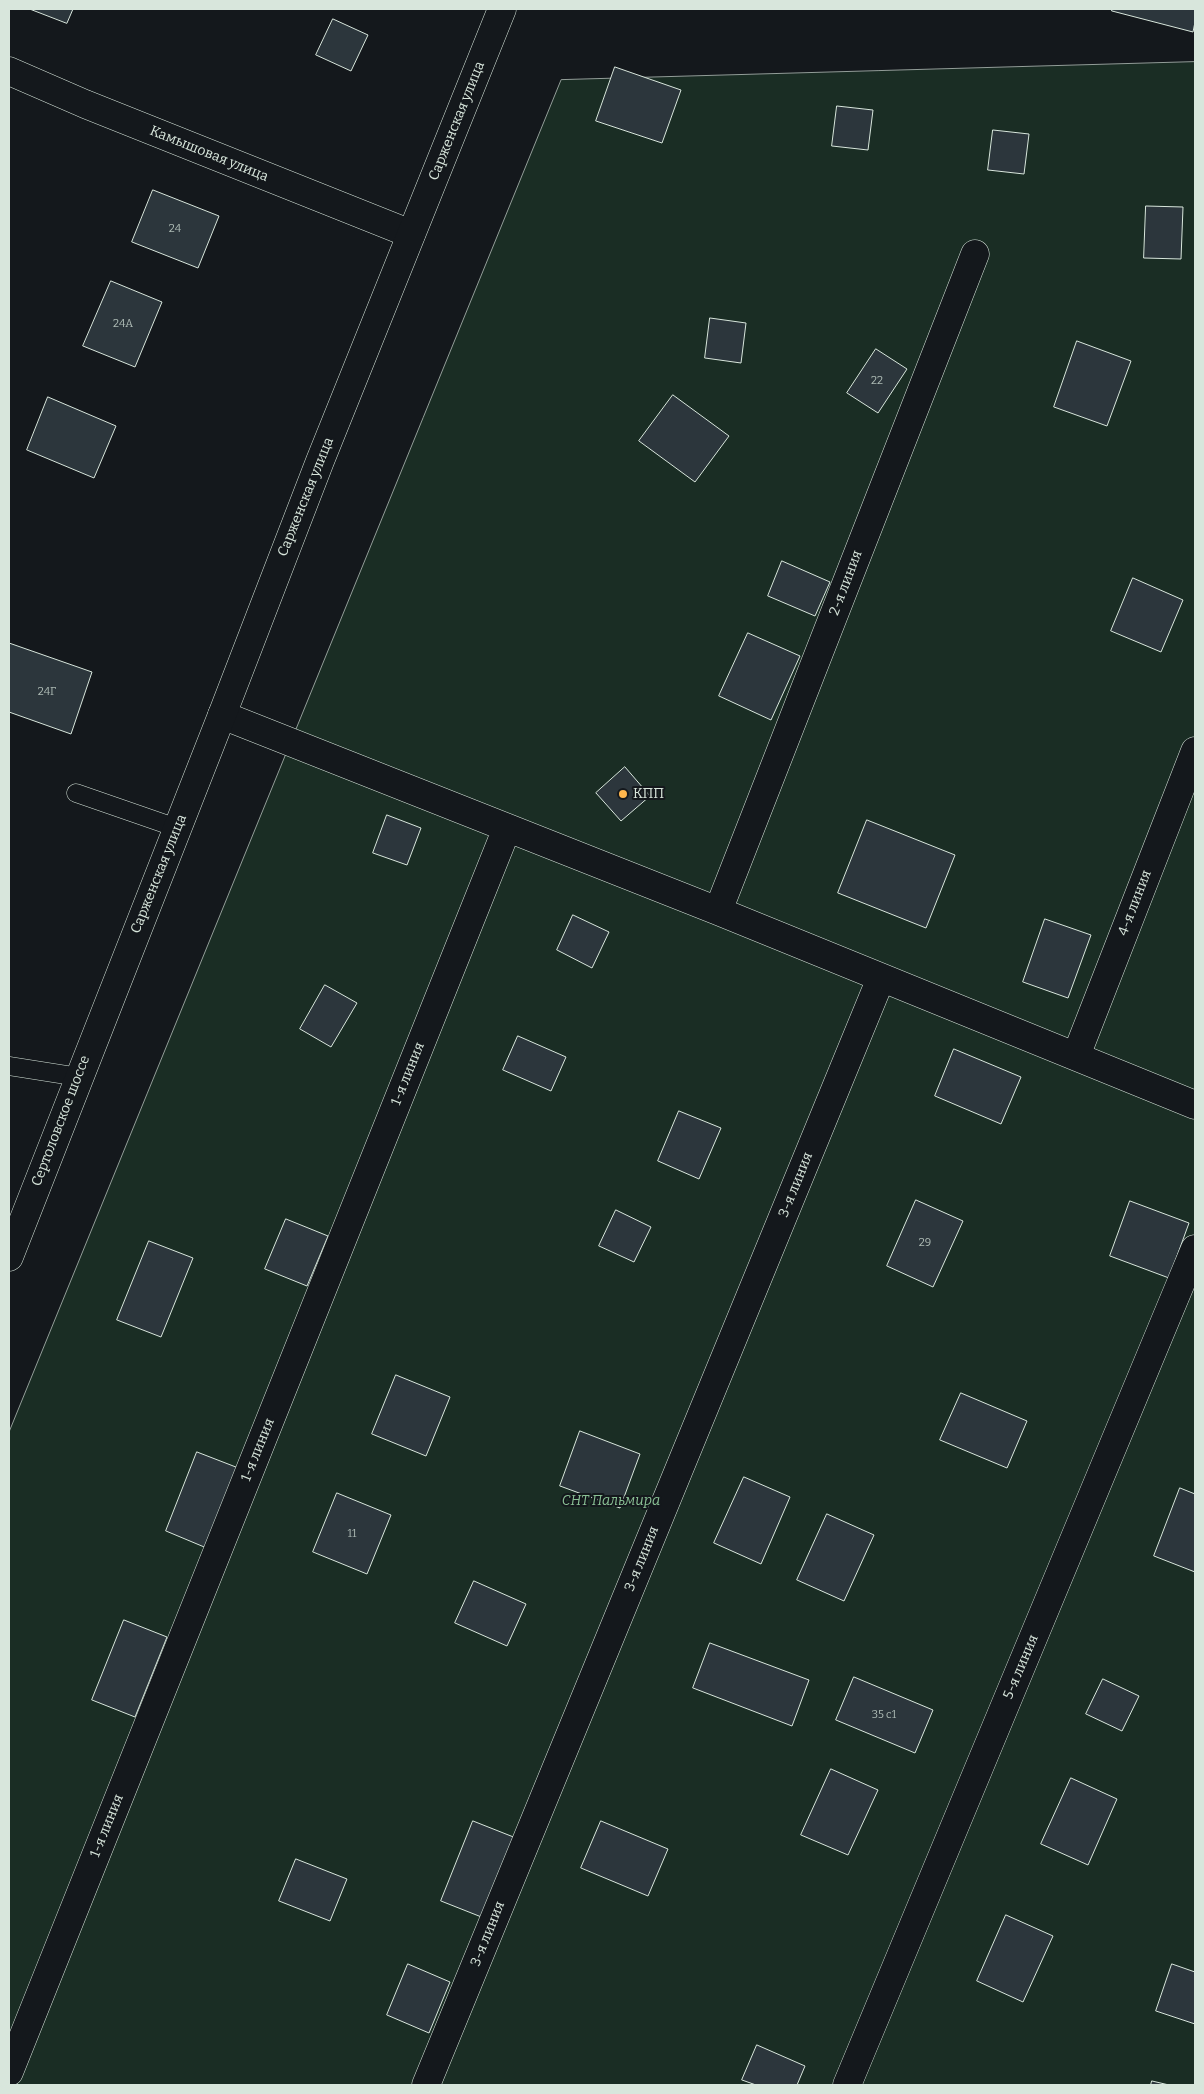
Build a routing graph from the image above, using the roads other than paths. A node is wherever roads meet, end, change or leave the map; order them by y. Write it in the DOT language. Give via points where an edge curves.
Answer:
graph roads {
  1 [pos="502,9"];
  2 [pos="9,71"];
  3 [pos="411,234"];
  4 [pos="975,254"];
  5 [pos="222,715"];
  6 [pos="1195,751"];
  7 [pos="76,793"];
  8 [pos="177,828"];
  9 [pos="507,828"];
  10 [pos="718,911"];
  11 [pos="882,978"];
  12 [pos="114,986"];
  13 [pos="1076,1056"];
  14 [pos="9,1066"];
  15 [pos="79,1077"];
  16 [pos="1195,1105"];
  17 [pos="1195,1249"];
  18 [pos="9,1257"];
  19 [pos="9,2072"];
  20 [pos="426,2085"];
  21 [pos="847,2085"];
  1 -- 3 [label="street, Сарженская улица"];
  2 -- 3 [label="street, Камышовая улица"];
  3 -- 5 [label="street, Сарженская улица"];
  4 -- 10 [label="street, 2-я линия"];
  5 -- 8 [label="street, Сарженская улица"];
  5 -- 9 [label="street"];
  6 -- 13 [label="street, 4-я линия"];
  7 -- 8 [label="lane"];
  8 -- 12 [label="street, Сарженская улица"];
  9 -- 10 [label="street"];
  9 -- 19 [label="street, 1-я линия"];
  10 -- 11 [label="street"];
  11 -- 13 [label="street"];
  11 -- 20 [label="street, 3-я линия"];
  12 -- 15 [label="street, Сертоловское шоссе"];
  13 -- 16 [label="street"];
  14 -- 15 [label="lane"];
  15 -- 18 [label="street, Сертоловское шоссе"];
  17 -- 21 [label="street, 5-я линия"];
}
